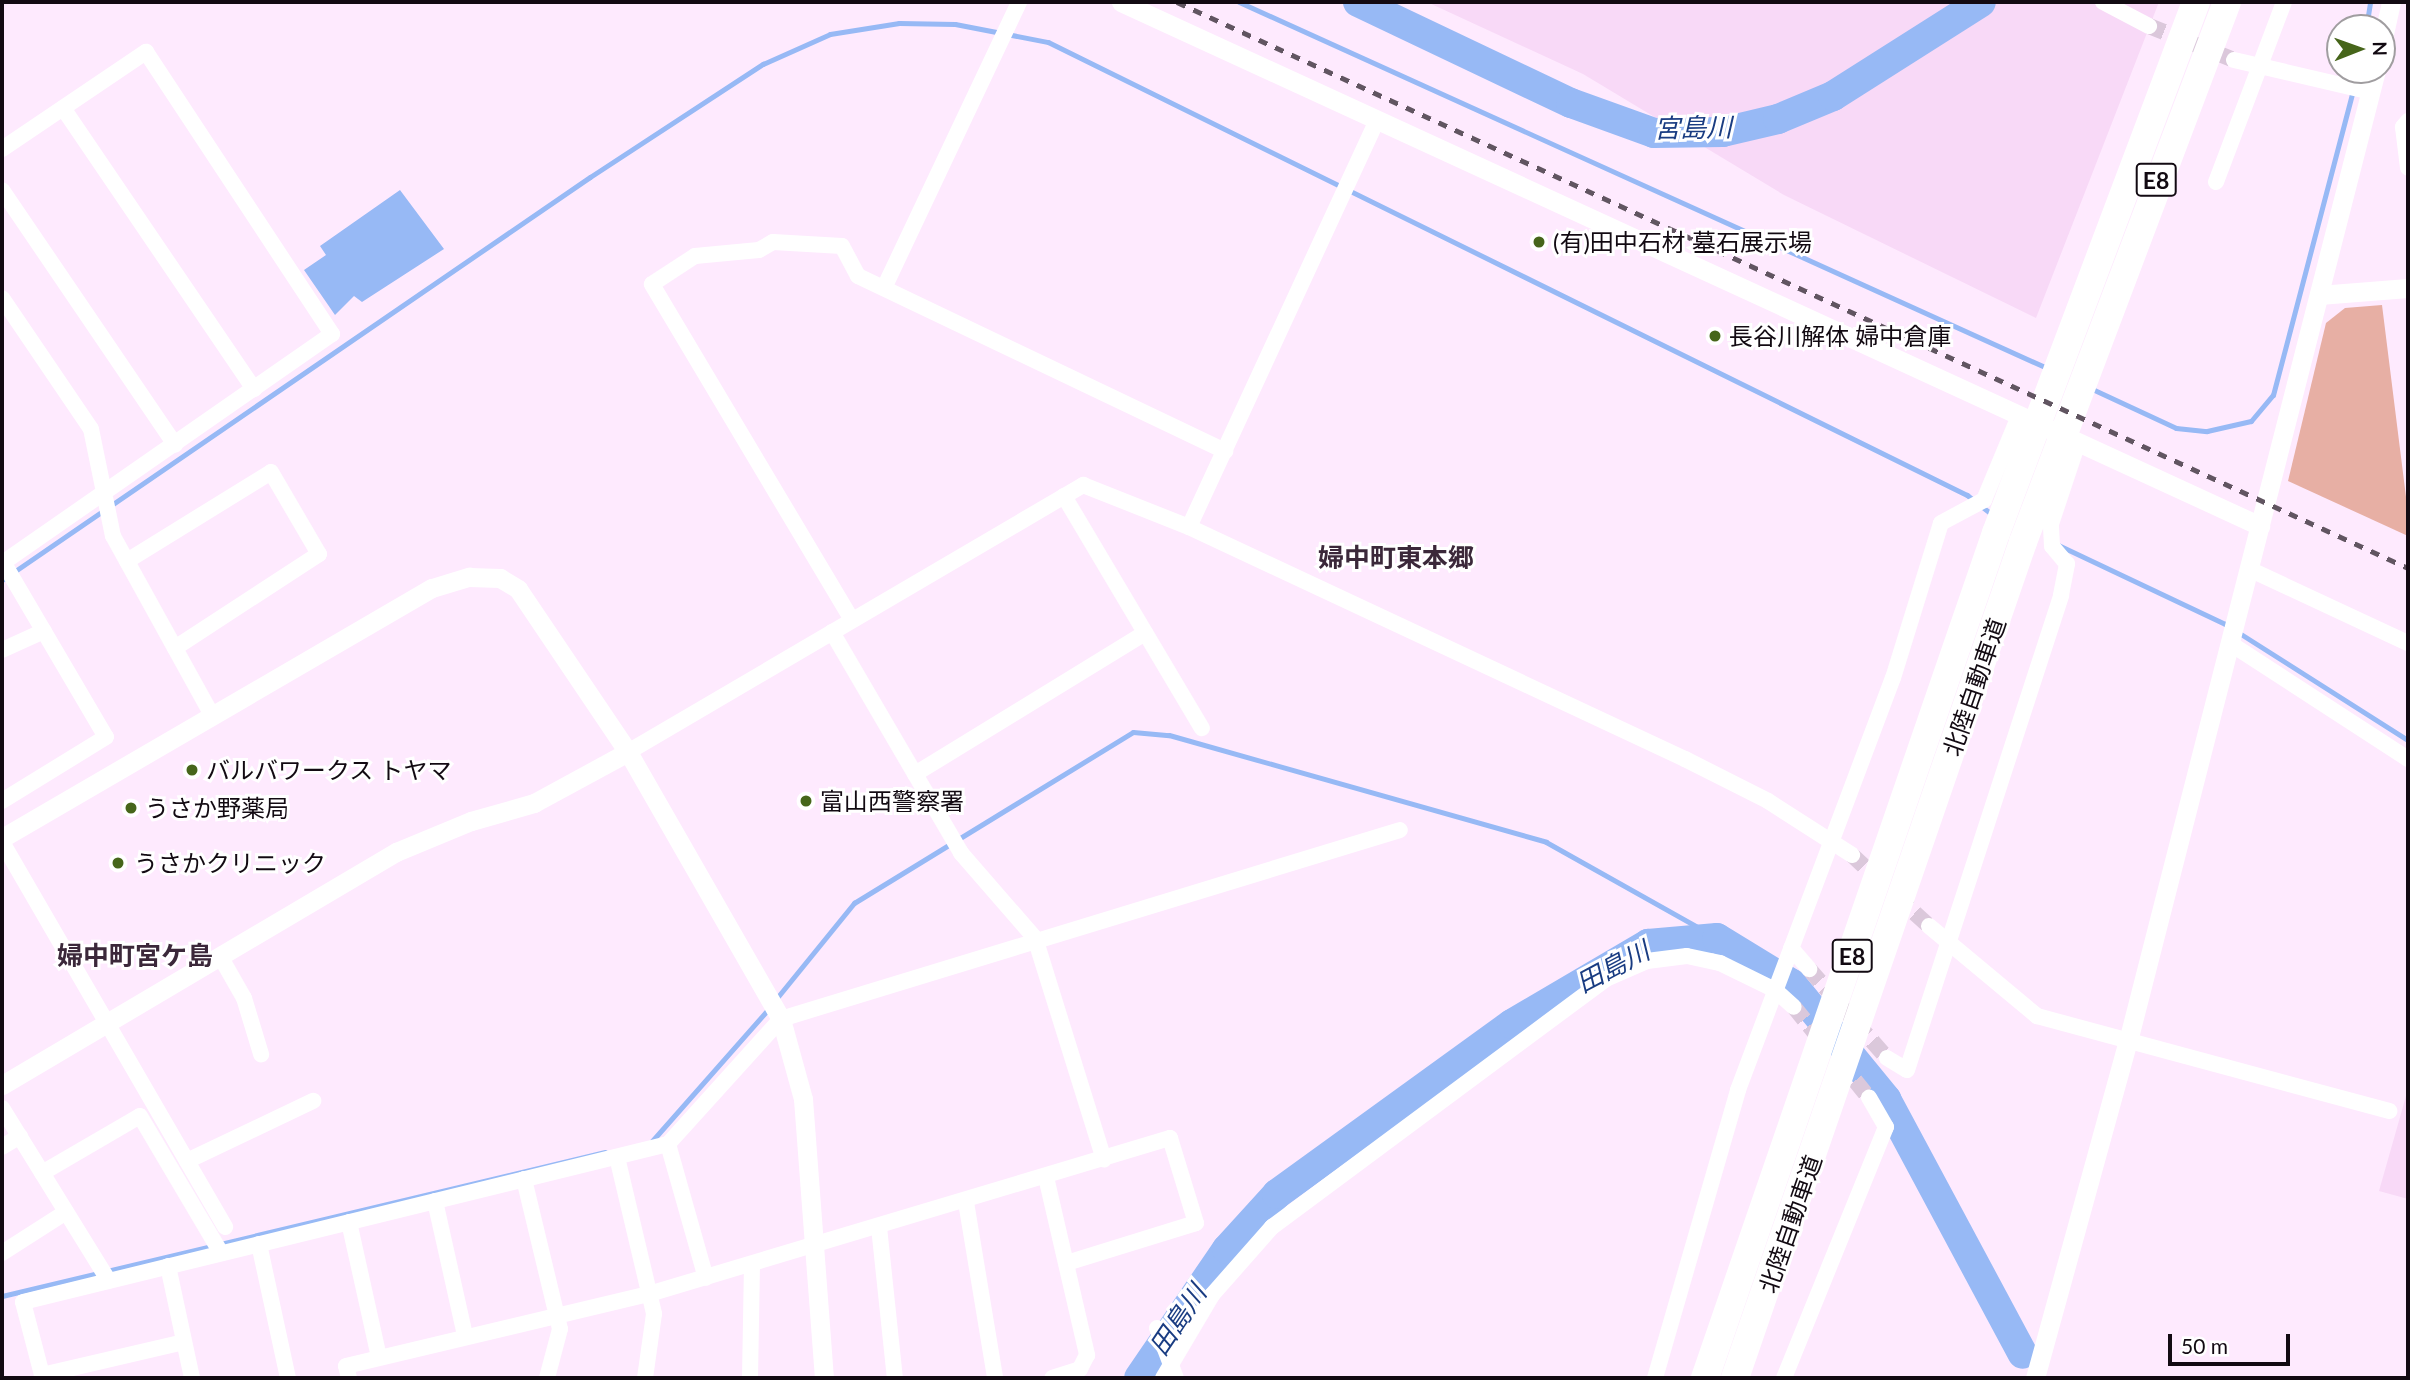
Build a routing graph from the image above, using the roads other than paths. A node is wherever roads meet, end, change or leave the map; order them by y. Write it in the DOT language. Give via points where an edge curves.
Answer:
graph roads {
  1 [pos="1019,2"];
  2 [pos="1121,2"];
  3 [pos="2103,2"];
  4 [pos="2196,2"];
  5 [pos="2227,2"];
  6 [pos="2284,2"];
  7 [pos="2149,26"];
  8 [pos="2234,60"];
  9 [pos="2261,64"];
  10 [pos="2373,84"];
  11 [pos="2371,92"];
  12 [pos="63,108"];
  13 [pos="1377,120"];
  14 [pos="2408,121"];
  15 [pos="2,149"];
  16 [pos="2408,168"];
  17 [pos="2216,182"];
  18 [pos="2,190"];
  19 [pos="884,288"];
  20 [pos="2408,288"];
  21 [pos="2319,295"];
  22 [pos="2,298"];
  23 [pos="254,389"];
  24 [pos="2019,416"];
  25 [pos="2078,443"];
  26 [pos="175,445"];
  27 [pos="1225,451"];
  28 [pos="104,496"];
  29 [pos="1064,496"];
  30 [pos="2260,526"];
  31 [pos="1189,527"];
  32 [pos="2,561"];
  33 [pos="127,561"];
  34 [pos="2249,569"];
  35 [pos="852,620"];
  36 [pos="44,631"];
  37 [pos="832,632"];
  38 [pos="1145,633"];
  39 [pos="2408,643"];
  40 [pos="2231,644"];
  41 [pos="175,648"];
  42 [pos="2,650"];
  43 [pos="214,717"];
  44 [pos="1202,728"];
  45 [pos="628,752"];
  46 [pos="2408,759"];
  47 [pos="915,774"];
  48 [pos="2,801"];
  49 [pos="1400,830"];
  50 [pos="2,840"];
  51 [pos="1831,841"];
  52 [pos="1852,855"];
  53 [pos="1929,926"];
  54 [pos="1035,939"];
  55 [pos="1950,946"];
  56 [pos="1791,948"];
  57 [pos="220,956"];
  58 [pos="1809,969"];
  59 [pos="1775,990"];
  60 [pos="1794,1007"];
  61 [pos="781,1019"];
  62 [pos="106,1021"];
  63 [pos="2127,1041"];
  64 [pos="261,1054"];
  65 [pos="1887,1058"];
  66 [pos="2,1085"];
  67 [pos="1870,1098"];
  68 [pos="313,1101"];
  69 [pos="2,1108"];
  70 [pos="2389,1111"];
  71 [pos="20,1136"];
  72 [pos="668,1144"];
  73 [pos="2,1147"];
  74 [pos="617,1157"];
  75 [pos="1104,1159"];
  76 [pos="187,1161"];
  77 [pos="42,1173"];
  78 [pos="1046,1177"];
  79 [pos="524,1179"];
  80 [pos="435,1201"];
  81 [pos="967,1202"];
  82 [pos="66,1212"];
  83 [pos="349,1222"];
  84 [pos="225,1227"];
  85 [pos="879,1227"];
  86 [pos="259,1244"];
  87 [pos="815,1245"];
  88 [pos="2,1253"];
  89 [pos="221,1253"];
  90 [pos="1067,1263"];
  91 [pos="752,1264"];
  92 [pos="168,1266"];
  93 [pos="706,1278"];
  94 [pos="109,1281"];
  95 [pos="649,1294"];
  96 [pos="555,1315"];
  97 [pos="1157,1328"];
  98 [pos="465,1335"];
  99 [pos="184,1342"];
  100 [pos="379,1357"];
  101 [pos="1174,1371"];
  102 [pos="192,1378"];
  103 [pos="288,1378"];
  104 [pos="349,1378"];
  105 [pos="547,1378"];
  106 [pos="645,1378"];
  107 [pos="750,1378"];
  108 [pos="824,1378"];
  109 [pos="895,1378"];
  110 [pos="996,1378"];
  111 [pos="1052,1378"];
  112 [pos="1163,1378"];
  113 [pos="1655,1378"];
  114 [pos="1705,1378"];
  115 [pos="1735,1378"];
  116 [pos="1784,1378"];
  117 [pos="2035,1378"];
  1 -- 19 [label="street"];
  2 -- 13 [label="street"];
  3 -- 7 [label="street"];
  4 -- 114 [label="highway, 北陸自動車道 / E8" via="1996,533"];
  5 -- 115 [label="highway, 北陸自動車道 / E8" via="2088,360"];
  6 -- 9 [label="street"];
  8 -- 9 [label="street"];
  9 -- 11 [label="street"];
  9 -- 17 [label="street"];
  10 -- 11 [label="street"];
  11 -- 21 [label="street"];
  12 -- 15 [label="street"];
  12 -- 23 [label="street"];
  12 -- 23 [label="street" via="146,52 332,334"];
  13 -- 24 [label="street"];
  13 -- 27 [label="street"];
  14 -- 16 [label="street" via="2403,127"];
  18 -- 26 [label="street"];
  19 -- 27 [label="street"];
  19 -- 35 [label="street" via="858,276 842,246 773,242 758,250 695,256 652,284"];
  20 -- 21 [label="street"];
  21 -- 30 [label="street"];
  22 -- 28 [label="street" via="91,429"];
  23 -- 26 [label="street"];
  24 -- 25 [label="street"];
  24 -- 51 [label="street" via="1984,500 1941,523 1893,678"];
  25 -- 30 [label="street"];
  25 -- 55 [label="street" via="2050,524 2052,546 2067,564 2061,595"];
  26 -- 28 [label="street"];
  27 -- 31 [label="street"];
  28 -- 32 [label="street"];
  28 -- 33 [label="street" via="113,536"];
  29 -- 31 [label="street" via="1083,485"];
  29 -- 35 [label="street"];
  29 -- 38 [label="street"];
  30 -- 34 [label="street"];
  31 -- 51 [label="street" via="1685,759 1768,800"];
  32 -- 36 [label="street"];
  33 -- 41 [label="street"];
  33 -- 41 [label="street" via="271,472 319,554"];
  34 -- 39 [label="street"];
  34 -- 40 [label="street"];
  35 -- 37 [label="street"];
  36 -- 42 [label="street"];
  36 -- 48 [label="street" via="106,737"];
  37 -- 45 [label="street"];
  37 -- 47 [label="street"];
  38 -- 44 [label="street"];
  38 -- 47 [label="street"];
  40 -- 46 [label="street"];
  40 -- 63 [label="street"];
  41 -- 43 [label="street"];
  43 -- 45 [label="street" via="432,587 469,577 500,578 518,589"];
  43 -- 50 [label="street"];
  45 -- 57 [label="street" via="534,803 471,821 396,852"];
  45 -- 61 [label="street"];
  47 -- 54 [label="street" via="961,853"];
  49 -- 54 [label="street"];
  50 -- 62 [label="street"];
  51 -- 52 [label="street"];
  51 -- 56 [label="street"];
  53 -- 55 [label="street"];
  54 -- 61 [label="street"];
  54 -- 75 [label="street"];
  55 -- 63 [label="street" via="2037,1016"];
  55 -- 65 [label="street" via="1908,1070"];
  56 -- 58 [label="street"];
  56 -- 59 [label="street"];
  57 -- 62 [label="street"];
  57 -- 64 [label="street" via="244,998"];
  59 -- 60 [label="street"];
  59 -- 101 [label="street" via="1720,963 1687,956 1647,961 1606,979 1272,1227 1212,1295"];
  59 -- 113 [label="street" via="1738,1090"];
  61 -- 72 [label="street"];
  61 -- 87 [label="street" via="803,1099"];
  62 -- 66 [label="street"];
  62 -- 76 [label="street"];
  63 -- 70 [label="street"];
  63 -- 117 [label="street"];
  67 -- 116 [label="street" via="1886,1127"];
  68 -- 76 [label="street"];
  69 -- 71 [label="street"];
  71 -- 73 [label="street"];
  71 -- 77 [label="street"];
  72 -- 74 [label="street"];
  72 -- 93 [label="street"];
  74 -- 79 [label="street"];
  74 -- 95 [label="street"];
  75 -- 78 [label="street"];
  75 -- 90 [label="street" via="1170,1138 1196,1223"];
  76 -- 84 [label="street"];
  77 -- 82 [label="street"];
  77 -- 89 [label="street" via="140,1116"];
  78 -- 81 [label="street"];
  78 -- 90 [label="street"];
  79 -- 80 [label="street"];
  79 -- 96 [label="street"];
  80 -- 83 [label="street"];
  80 -- 98 [label="street"];
  81 -- 85 [label="street"];
  81 -- 110 [label="street"];
  82 -- 88 [label="street"];
  82 -- 94 [label="street"];
  83 -- 86 [label="street"];
  83 -- 100 [label="street"];
  85 -- 87 [label="street"];
  85 -- 109 [label="street"];
  86 -- 89 [label="street"];
  86 -- 103 [label="street"];
  87 -- 91 [label="street"];
  87 -- 108 [label="street"];
  89 -- 92 [label="street"];
  90 -- 111 [label="street" via="1087,1355 1080,1370"];
  91 -- 93 [label="street"];
  91 -- 107 [label="street"];
  92 -- 94 [label="street"];
  92 -- 99 [label="street"];
  93 -- 95 [label="street"];
  94 -- 99 [label="street" via="23,1302 42,1375"];
  95 -- 96 [label="street"];
  95 -- 106 [label="street" via="654,1314"];
  96 -- 98 [label="street"];
  96 -- 105 [label="street" via="559,1329"];
  97 -- 101 [label="street"];
  98 -- 100 [label="street"];
  99 -- 102 [label="street"];
  100 -- 104 [label="street" via="346,1366"];
  101 -- 112 [label="street"];
}
